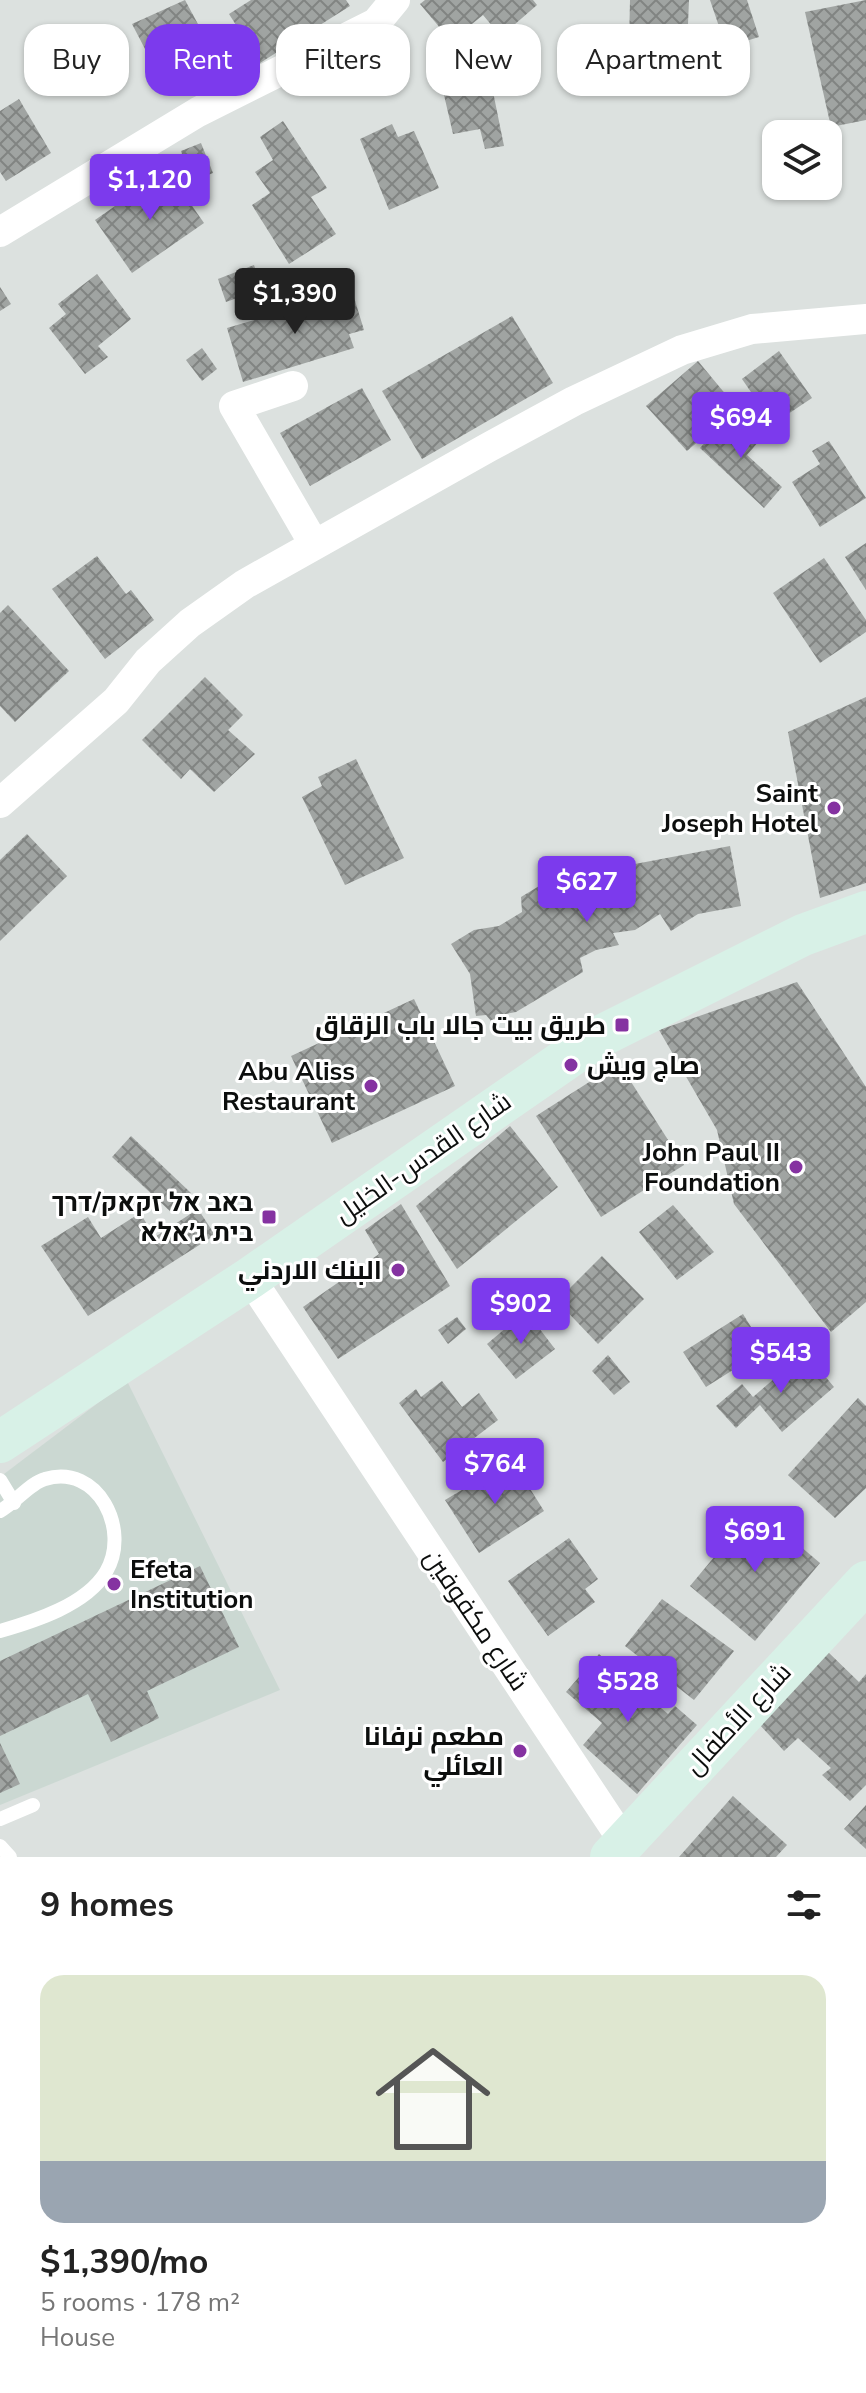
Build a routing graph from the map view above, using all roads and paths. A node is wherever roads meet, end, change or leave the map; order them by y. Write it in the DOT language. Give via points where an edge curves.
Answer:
graph roads {
  1 [pos="395,0"];
  2 [pos="0,232"];
  3 [pos="866,319"];
  4 [pos="293,386"];
  5 [pos="314,544"];
  6 [pos="0,803"];
  7 [pos="866,912"];
  8 [pos="250,1278"];
  9 [pos="0,1442"];
  10 [pos="0,1480"];
  11 [pos="14,1503"];
  12 [pos="0,1511"];
  13 [pos="866,1582"];
  14 [pos="0,1631"];
  15 [pos="33,1805"];
  16 [pos="0,1819"];
  17 [pos="0,1846"];
  18 [pos="617,1850"];
  19 [pos="10,1857"];
  1 -- 2 [label="street" via="376,23 198,112"];
  3 -- 5 [label="street" via="752,329 682,350 574,401"];
  4 -- 5 [label="street" via="234,406"];
  5 -- 6 [label="street" via="190,623 148,661 116,701"];
  7 -- 8 [label="main road, شارع القدس-الخليل" via="803,935 595,1039"];
  8 -- 9 [label="main road, شارع القدس-الخليل"];
  8 -- 18 [label="street, شارع مكفوفين"];
  10 -- 11 [label="lane"];
  11 -- 12 [label="lane"];
  11 -- 14 [label="lane" via="43,1479 64,1477 89,1485 106,1502 115,1527 114,1550 105,1573 84,1592 54,1613"];
  13 -- 18 [label="main road, شارع الأطفال"];
  15 -- 16 [label="lane"];
  17 -- 19 [label="lane"];
}
